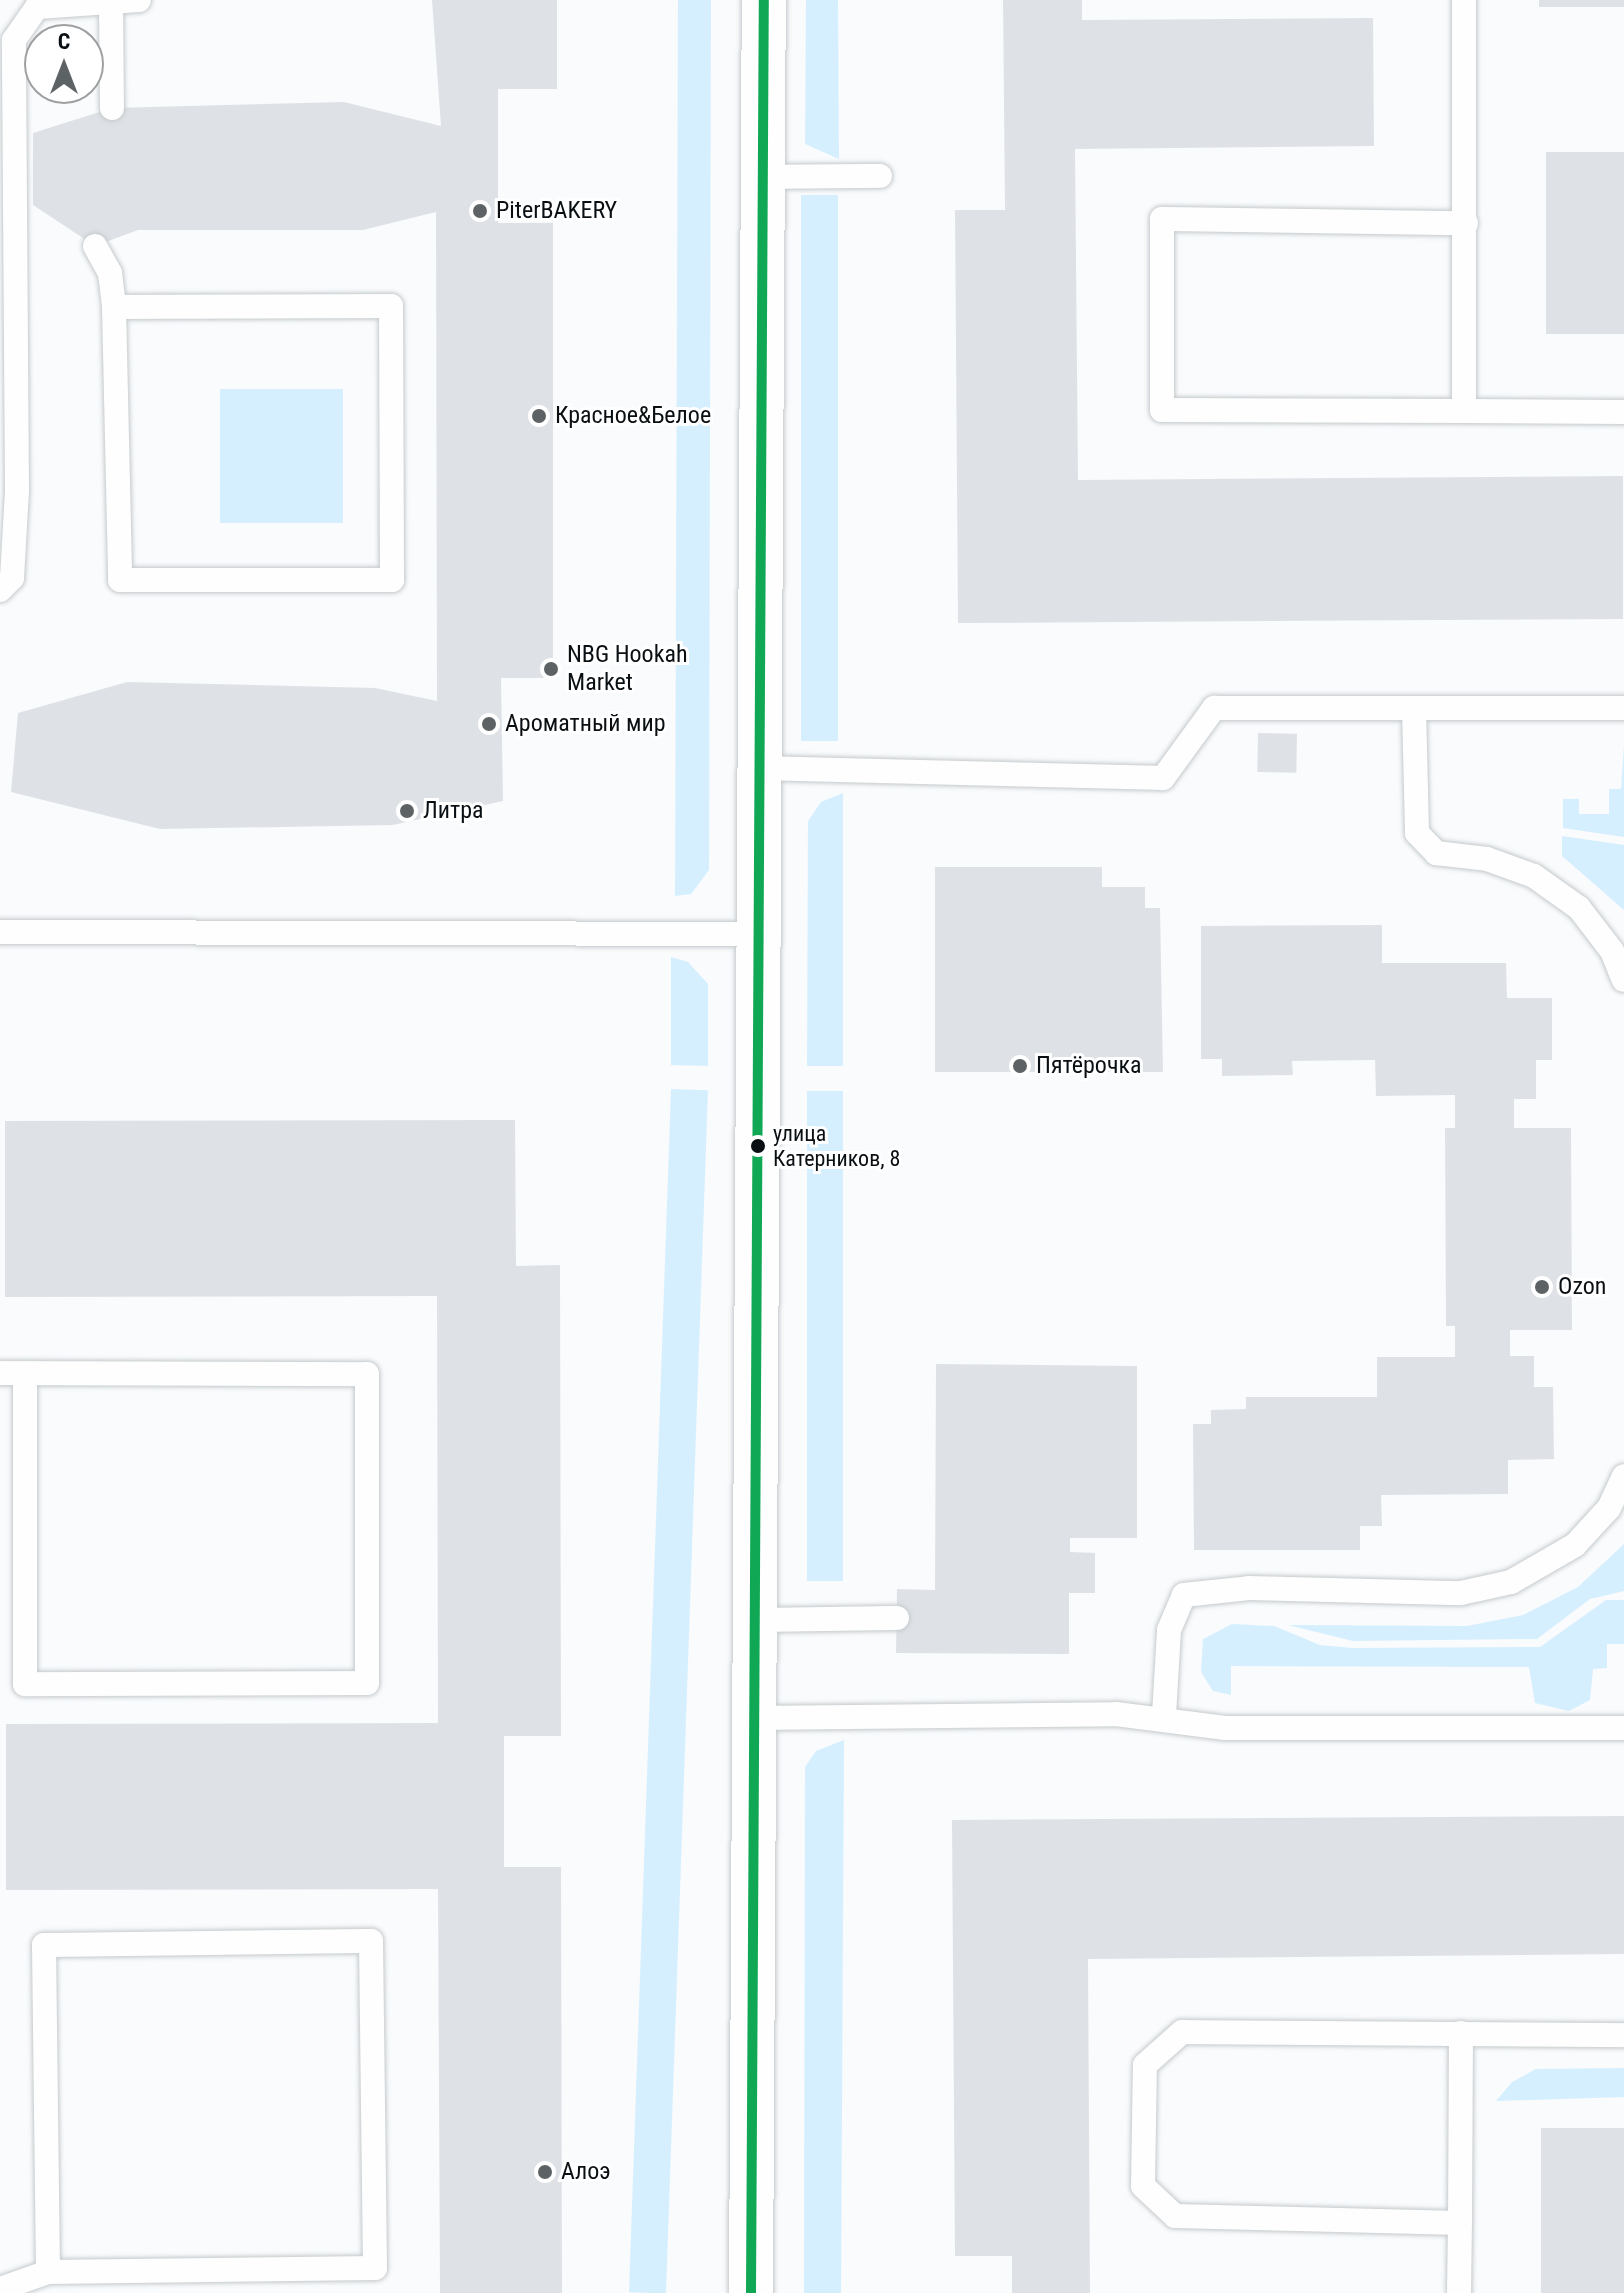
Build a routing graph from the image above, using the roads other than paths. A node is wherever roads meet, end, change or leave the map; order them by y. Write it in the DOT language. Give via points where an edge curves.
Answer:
graph roads {
  1 [pos="111,0"];
  2 [pos="139,0"];
  3 [pos="764,0"];
  4 [pos="1464,0"];
  5 [pos="112,108"];
  6 [pos="880,176"];
  7 [pos="763,177"];
  8 [pos="1466,223"];
  9 [pos="95,246"];
  10 [pos="114,307"];
  11 [pos="1464,411"];
  12 [pos="1624,412"];
  13 [pos="0,590"];
  14 [pos="1414,708"];
  15 [pos="1624,708"];
  16 [pos="760,768"];
  17 [pos="0,932"];
  18 [pos="759,934"];
  19 [pos="1624,980"];
  20 [pos="0,1373"];
  21 [pos="25,1375"];
  22 [pos="1624,1476"];
  23 [pos="897,1618"];
  24 [pos="755,1620"];
  25 [pos="1164,1715"];
  26 [pos="754,1718"];
  27 [pos="1624,1728"];
  28 [pos="1461,2033"];
  29 [pos="1624,2035"];
  30 [pos="1460,2223"];
  31 [pos="48,2272"];
  32 [pos="0,2289"];
  33 [pos="751,2293"];
  34 [pos="1459,2293"];
  1 -- 2 [label="lane"];
  1 -- 5 [label="lane"];
  1 -- 13 [label="lane" via="37,7 14,40 17,491 12,578"];
  3 -- 7 [label="street"];
  4 -- 8 [label="lane"];
  6 -- 7 [label="lane"];
  7 -- 16 [label="street"];
  8 -- 11 [label="lane"];
  8 -- 11 [label="lane" via="1162,219 1162,410"];
  9 -- 10 [label="lane" via="110,273"];
  10 -- 10 [label="lane" via="120,580 392,580 391,306"];
  11 -- 12 [label="lane"];
  14 -- 15 [label="lane"];
  14 -- 16 [label="lane" via="1214,708 1163,778"];
  14 -- 19 [label="lane" via="1417,833 1436,853 1487,859 1534,876 1579,908 1612,951"];
  16 -- 18 [label="street"];
  17 -- 18 [label="lane"];
  18 -- 24 [label="street"];
  20 -- 21 [label="lane"];
  21 -- 21 [label="lane" via="367,1374 367,1683 25,1684"];
  22 -- 25 [label="lane" via="1609,1508 1575,1545 1511,1582 1461,1593 1249,1588 1184,1595 1169,1630"];
  23 -- 24 [label="lane"];
  24 -- 26 [label="street"];
  25 -- 26 [label="lane"];
  25 -- 27 [label="lane" via="1225,1728"];
  26 -- 33 [label="street"];
  28 -- 29 [label="lane"];
  28 -- 30 [label="lane"];
  28 -- 30 [label="lane" via="1182,2032 1145,2065 1143,2186 1175,2216"];
  30 -- 34 [label="lane"];
  31 -- 31 [label="lane" via="375,2268 371,1941 44,1945"];
  31 -- 32 [label="lane"];
}
